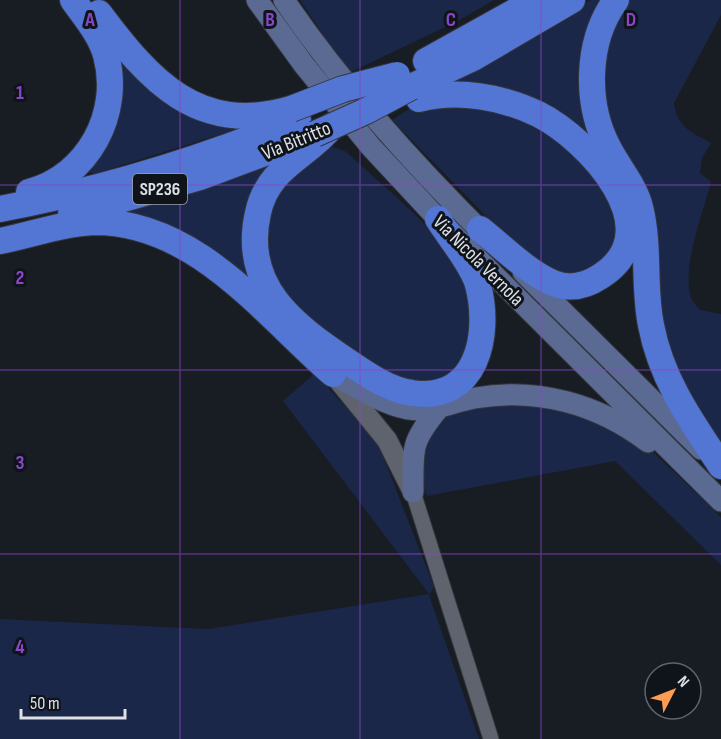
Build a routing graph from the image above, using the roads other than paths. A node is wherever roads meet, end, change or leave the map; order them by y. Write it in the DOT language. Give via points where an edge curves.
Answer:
graph roads {
  1 [pos="73,0"];
  2 [pos="90,0"];
  3 [pos="257,0"];
  4 [pos="284,0"];
  5 [pos="514,0"];
  6 [pos="536,0"];
  7 [pos="572,0"];
  8 [pos="616,0"];
  9 [pos="452,49"];
  10 [pos="409,87"];
  11 [pos="311,126"];
  12 [pos="0,198"];
  13 [pos="0,209"];
  14 [pos="438,219"];
  15 [pos="0,228"];
  16 [pos="480,230"];
  17 [pos="0,241"];
  18 [pos="333,374"];
  19 [pos="438,409"];
  20 [pos="721,467"];
  21 [pos="702,483"];
  22 [pos="413,492"];
  23 [pos="721,501"];
  24 [pos="491,739"];
  1 -- 12 [label="highway" via="94,28 106,54 111,84 106,117 83,159 65,176 33,191"];
  2 -- 11 [label="highway" via="130,55 172,94 225,114 258,115"];
  3 -- 14 [label="main road, Via Nicola Vernola" via="371,147"];
  4 -- 16 [label="main road, Via Nicola Vernola" via="388,134"];
  5 -- 9 [label="highway"];
  6 -- 9 [label="highway, Via Bitritto / SP236"];
  7 -- 10 [label="highway, Via Bitritto / SP236" via="473,58"];
  8 -- 20 [label="highway" via="600,31 592,68 595,106 608,147 640,205 648,260 650,324 659,358 676,399"];
  9 -- 10 [label="highway, Via Bitritto / SP236"];
  10 -- 11 [label="highway, Via Bitritto / SP236, bridge"];
  10 -- 11 [label="highway, Via Bitritto / SP236, bridge" via="366,111"];
  10 -- 16 [label="highway" via="435,95 481,96 517,105 568,133 609,176 625,206 629,230 624,251 611,270 593,282 573,288 539,275"];
  11 -- 13 [label="highway, Via Bitritto / SP236" via="114,183"];
  11 -- 14 [label="highway" via="270,185 258,212 254,247 260,271 289,319 373,378 411,393 437,394 457,386 473,366 481,345 478,283"];
  11 -- 15 [label="highway, Via Bitritto / SP236" via="200,177 69,215"];
  14 -- 21 [label="main road, Via Nicola Vernola"];
  16 -- 20 [label="main road, Via Nicola Vernola"];
  17 -- 18 [label="highway" via="98,222 167,239 217,268"];
  18 -- 19 [label="main road" via="361,391 407,408"];
  18 -- 22 [label="street" via="387,440"];
  19 -- 21 [label="main road" via="477,398 506,396 536,396 585,406 641,437"];
  19 -- 22 [label="main road" via="419,432 413,452"];
  21 -- 23 [label="main road, Via Nicola Vernola"];
  22 -- 24 [label="street"];
}
